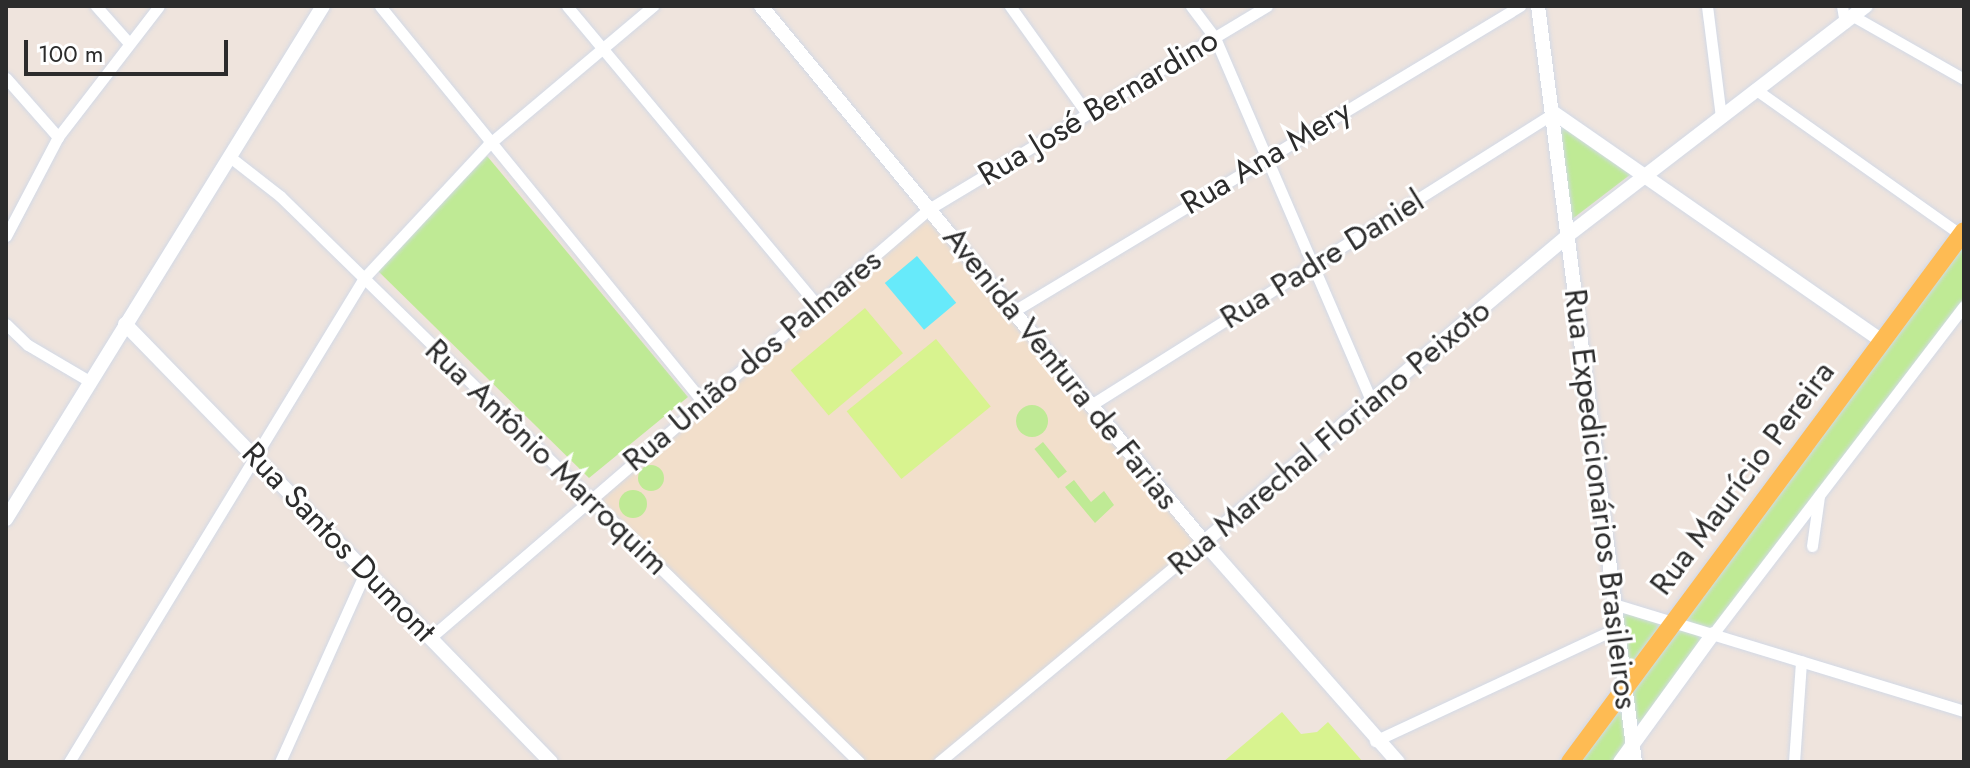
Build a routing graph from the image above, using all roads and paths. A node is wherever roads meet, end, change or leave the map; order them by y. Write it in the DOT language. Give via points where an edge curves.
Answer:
graph roads {
  1 [pos="96,6"];
  2 [pos="159,6"];
  3 [pos="323,6"];
  4 [pos="380,6"];
  5 [pos="567,6"];
  6 [pos="653,6"];
  7 [pos="761,6"];
  8 [pos="1010,6"];
  9 [pos="1191,6"];
  10 [pos="1267,6"];
  11 [pos="1520,6"];
  12 [pos="1538,6"];
  13 [pos="1707,6"];
  14 [pos="1866,6"];
  15 [pos="1847,15"];
  16 [pos="1215,38"];
  17 [pos="128,42"];
  18 [pos="601,47"];
  19 [pos="6,78"];
  20 [pos="1964,79"];
  21 [pos="1755,89"];
  22 [pos="1086,112"];
  23 [pos="1554,113"];
  24 [pos="1721,117"];
  25 [pos="58,137"];
  26 [pos="488,145"];
  27 [pos="1264,156"];
  28 [pos="230,157"];
  29 [pos="1647,174"];
  30 [pos="929,209"];
  31 [pos="1963,233"];
  32 [pos="6,236"];
  33 [pos="1567,236"];
  34 [pos="1310,267"];
  35 [pos="364,278"];
  36 [pos="816,304"];
  37 [pos="1964,306"];
  38 [pos="1014,311"];
  39 [pos="6,324"];
  40 [pos="125,324"];
  41 [pos="1882,341"];
  42 [pos="89,381"];
  43 [pos="1371,401"];
  44 [pos="703,402"];
  45 [pos="1091,405"];
  46 [pos="257,456"];
  47 [pos="1819,496"];
  48 [pos="589,498"];
  49 [pos="6,519"];
  50 [pos="1204,542"];
  51 [pos="1812,546"];
  52 [pos="366,571"];
  53 [pos="1614,604"];
  54 [pos="1673,622"];
  55 [pos="1617,628"];
  56 [pos="1713,634"];
  57 [pos="430,638"];
  58 [pos="1801,661"];
  59 [pos="1624,689"];
  60 [pos="1964,711"];
  61 [pos="1375,741"];
  62 [pos="1633,744"];
  63 [pos="69,762"];
  64 [pos="280,762"];
  65 [pos="551,762"];
  66 [pos="859,762"];
  67 [pos="939,762"];
  68 [pos="1398,762"];
  69 [pos="1570,762"];
  70 [pos="1620,762"];
  71 [pos="1635,762"];
  72 [pos="1794,762"];
  1 -- 17 [label="street"];
  2 -- 17 [label="street"];
  3 -- 28 [label="street"];
  4 -- 26 [label="street"];
  5 -- 18 [label="street"];
  6 -- 18 [label="street"];
  7 -- 30 [label="street, Avenida Ventura de Farias"];
  8 -- 22 [label="street"];
  9 -- 16 [label="street"];
  10 -- 16 [label="street, Rua José Bernardino"];
  11 -- 27 [label="street, Rua Ana Mery"];
  12 -- 23 [label="street, Rua Expedicionários Brasileiros"];
  13 -- 24 [label="street"];
  14 -- 15 [label="street, Rua Marechal Floriano Peixoto"];
  15 -- 20 [label="street"];
  15 -- 21 [label="street, Rua Marechal Floriano Peixoto"];
  16 -- 22 [label="street, Rua José Bernardino"];
  16 -- 27 [label="street"];
  17 -- 25 [label="street"];
  18 -- 26 [label="street"];
  18 -- 36 [label="street"];
  19 -- 25 [label="street"];
  21 -- 24 [label="street, Rua Marechal Floriano Peixoto"];
  21 -- 31 [label="street"];
  22 -- 30 [label="street, Rua José Bernardino"];
  23 -- 29 [label="street"];
  23 -- 33 [label="street, Rua Expedicionários Brasileiros"];
  23 -- 34 [label="street, Rua Padre Daniel"];
  24 -- 29 [label="street, Rua Marechal Floriano Peixoto"];
  25 -- 32 [label="street"];
  26 -- 35 [label="street"];
  26 -- 44 [label="street"];
  27 -- 34 [label="street"];
  27 -- 38 [label="street, Rua Ana Mery"];
  28 -- 35 [label="street, Rua Antônio Marroquim" via="280,196"];
  28 -- 40 [label="street"];
  29 -- 33 [label="street, Rua Marechal Floriano Peixoto"];
  29 -- 41 [label="street"];
  30 -- 36 [label="street, Rua União dos Palmares"];
  30 -- 38 [label="street, Avenida Ventura de Farias"];
  31 -- 41 [label="main road, Rua Maurício Pereira"];
  33 -- 43 [label="street, Rua Marechal Floriano Peixoto"];
  33 -- 53 [label="street, Rua Expedicionários Brasileiros"];
  34 -- 43 [label="street"];
  34 -- 45 [label="street, Rua Padre Daniel"];
  35 -- 46 [label="street"];
  35 -- 48 [label="street, Rua Antônio Marroquim"];
  36 -- 44 [label="street, Rua União dos Palmares"];
  37 -- 47 [label="street"];
  38 -- 45 [label="street, Avenida Ventura de Farias"];
  39 -- 42 [label="street" via="28,345"];
  40 -- 42 [label="street"];
  40 -- 46 [label="street, Rua Santos Dumont"];
  41 -- 54 [label="main road, Rua Maurício Pereira"];
  42 -- 49 [label="street"];
  43 -- 50 [label="street, Rua Marechal Floriano Peixoto"];
  44 -- 48 [label="street, Rua União dos Palmares"];
  45 -- 50 [label="street, Avenida Ventura de Farias"];
  46 -- 52 [label="street, Rua Santos Dumont"];
  46 -- 63 [label="street"];
  47 -- 51 [label="street"];
  47 -- 56 [label="street"];
  48 -- 57 [label="street, Rua União dos Palmares"];
  48 -- 66 [label="street, Rua Antônio Marroquim"];
  50 -- 61 [label="street, Avenida Ventura de Farias"];
  50 -- 67 [label="street, Rua Marechal Floriano Peixoto"];
  52 -- 57 [label="street, Rua Santos Dumont"];
  52 -- 64 [label="street"];
  53 -- 54 [label="street"];
  53 -- 55 [label="street, Rua Expedicionários Brasileiros"];
  54 -- 56 [label="street"];
  54 -- 59 [label="main road, Rua Maurício Pereira"];
  55 -- 59 [label="street, Rua Expedicionários Brasileiros"];
  55 -- 61 [label="street"];
  56 -- 58 [label="street"];
  56 -- 62 [label="street"];
  57 -- 65 [label="street, Rua Santos Dumont"];
  58 -- 60 [label="street"];
  58 -- 72 [label="street"];
  59 -- 62 [label="street, Rua Expedicionários Brasileiros"];
  59 -- 69 [label="main road, Rua Maurício Pereira"];
  61 -- 68 [label="street, Avenida Ventura de Farias"];
  62 -- 70 [label="street"];
  62 -- 71 [label="street, Rua Expedicionários Brasileiros"];
}
